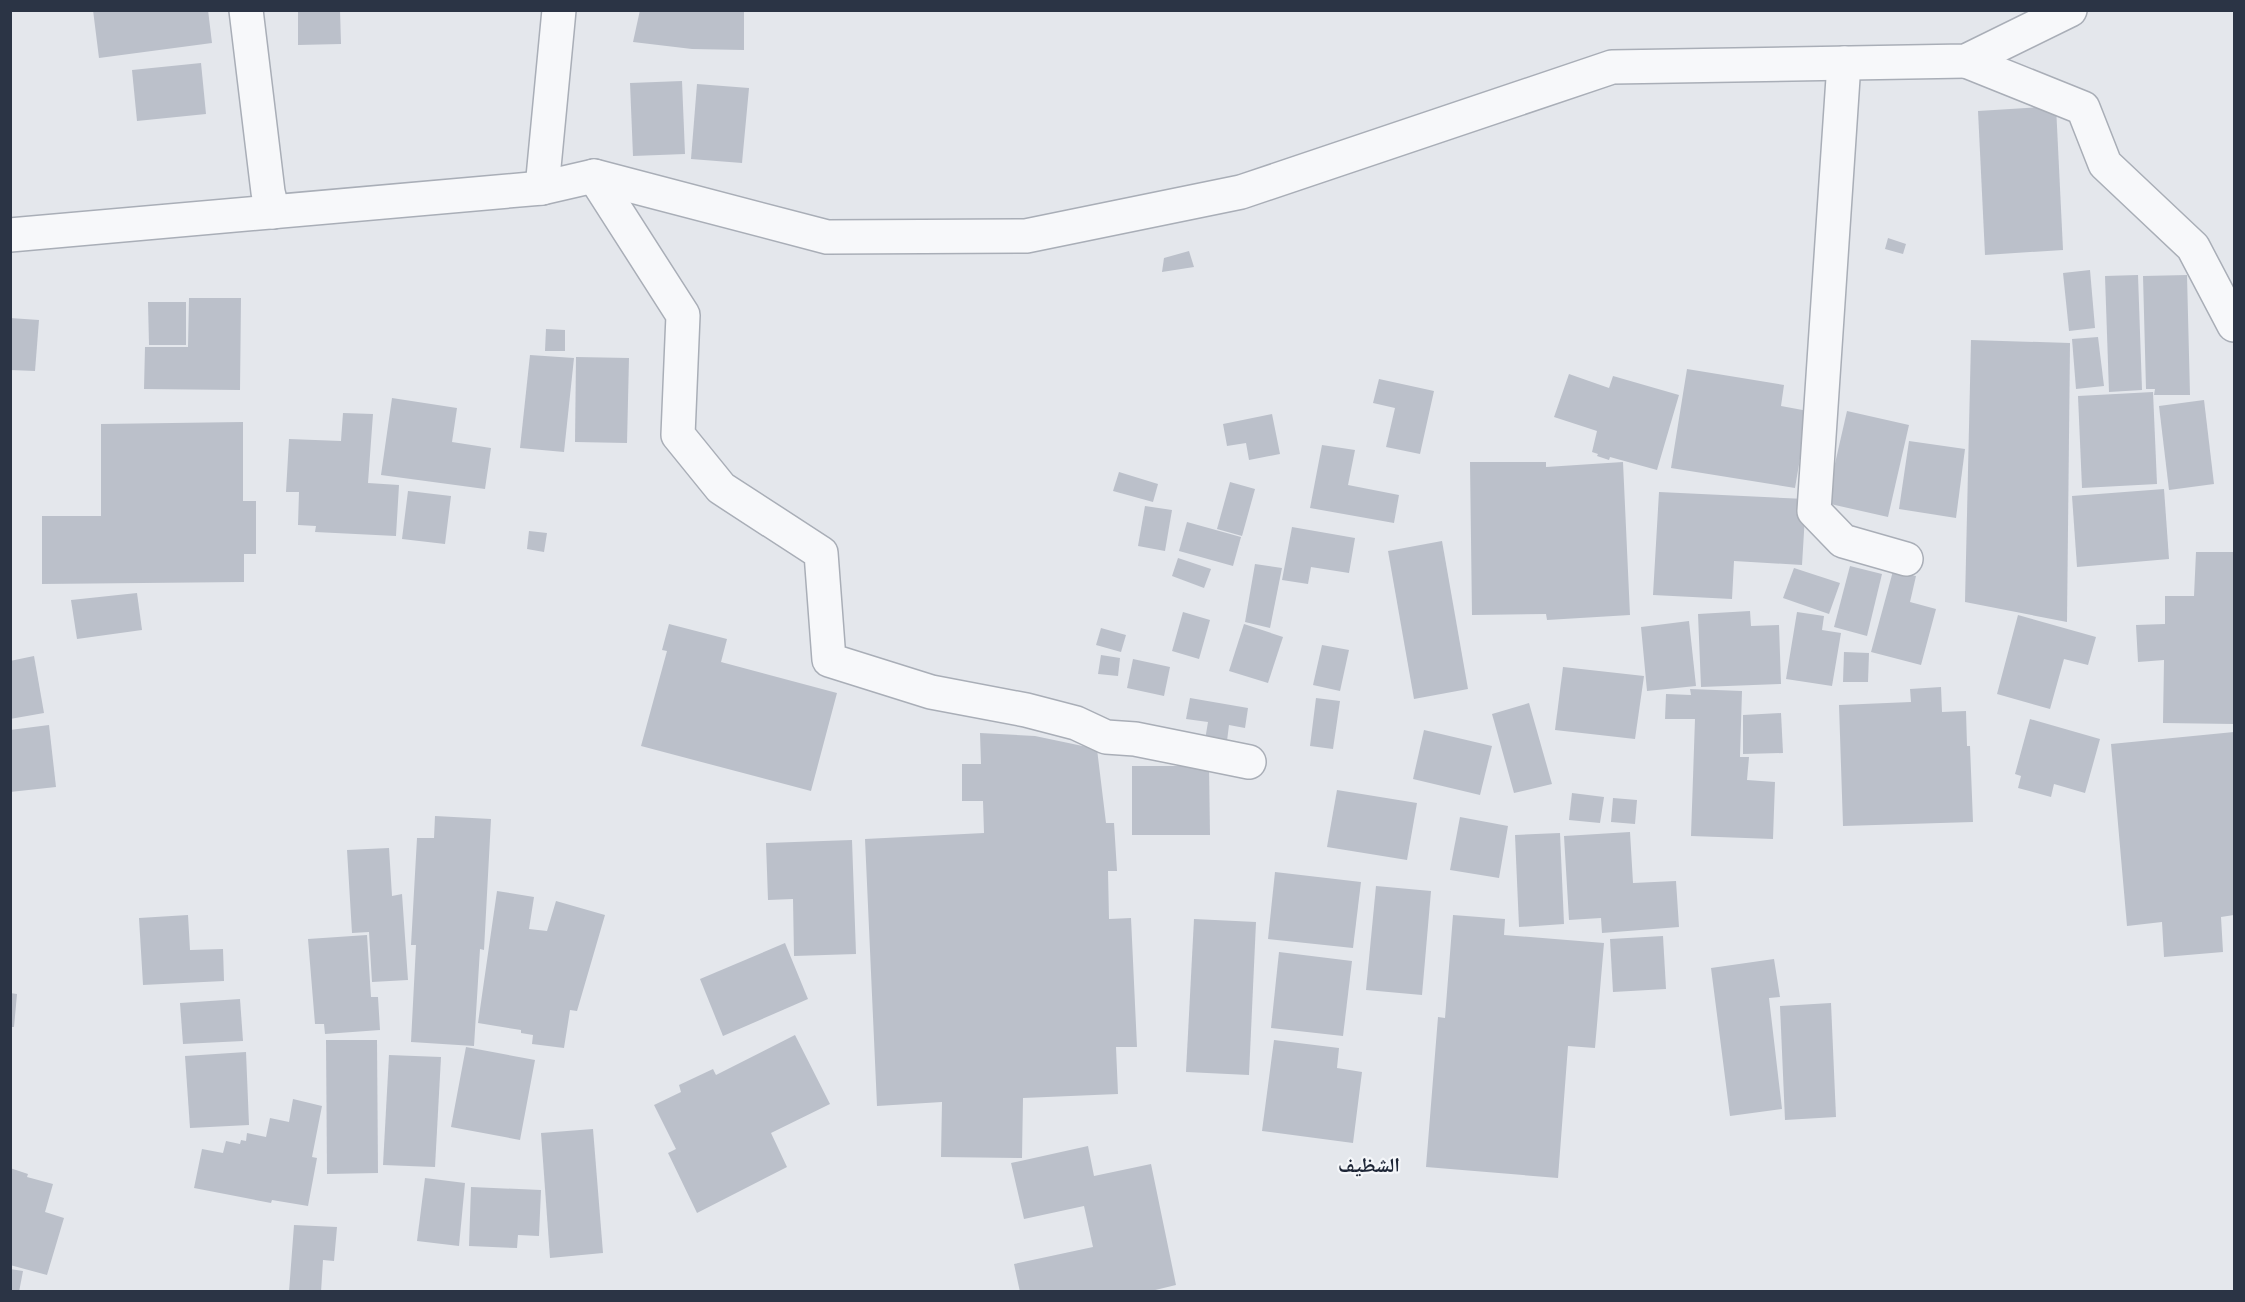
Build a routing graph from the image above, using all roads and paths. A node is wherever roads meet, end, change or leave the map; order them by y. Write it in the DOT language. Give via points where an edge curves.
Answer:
graph roads {
  1 [pos="246,10"];
  2 [pos="559,10"];
  3 [pos="2070,10"];
  4 [pos="1966,61"];
  5 [pos="1844,63"];
  6 [pos="594,176"];
  7 [pos="542,188"];
  8 [pos="273,212"];
  9 [pos="10,235"];
  10 [pos="2235,326"];
  11 [pos="1906,559"];
  12 [pos="1249,762"];
  1 -- 8 [label="street"];
  2 -- 7 [label="street"];
  3 -- 4 [label="street"];
  4 -- 5 [label="street"];
  4 -- 10 [label="street" via="2083,108 2105,164 2193,247"];
  5 -- 6 [label="street" via="1612,67 1240,192 1026,236 827,237"];
  5 -- 11 [label="street" via="1814,511 1843,541"];
  6 -- 7 [label="street"];
  6 -- 12 [label="street" via="683,315 678,435 721,488 821,553 829,660 931,692 1076,723 1106,737 1135,739"];
  7 -- 8 [label="street"];
  8 -- 9 [label="street"];
}
